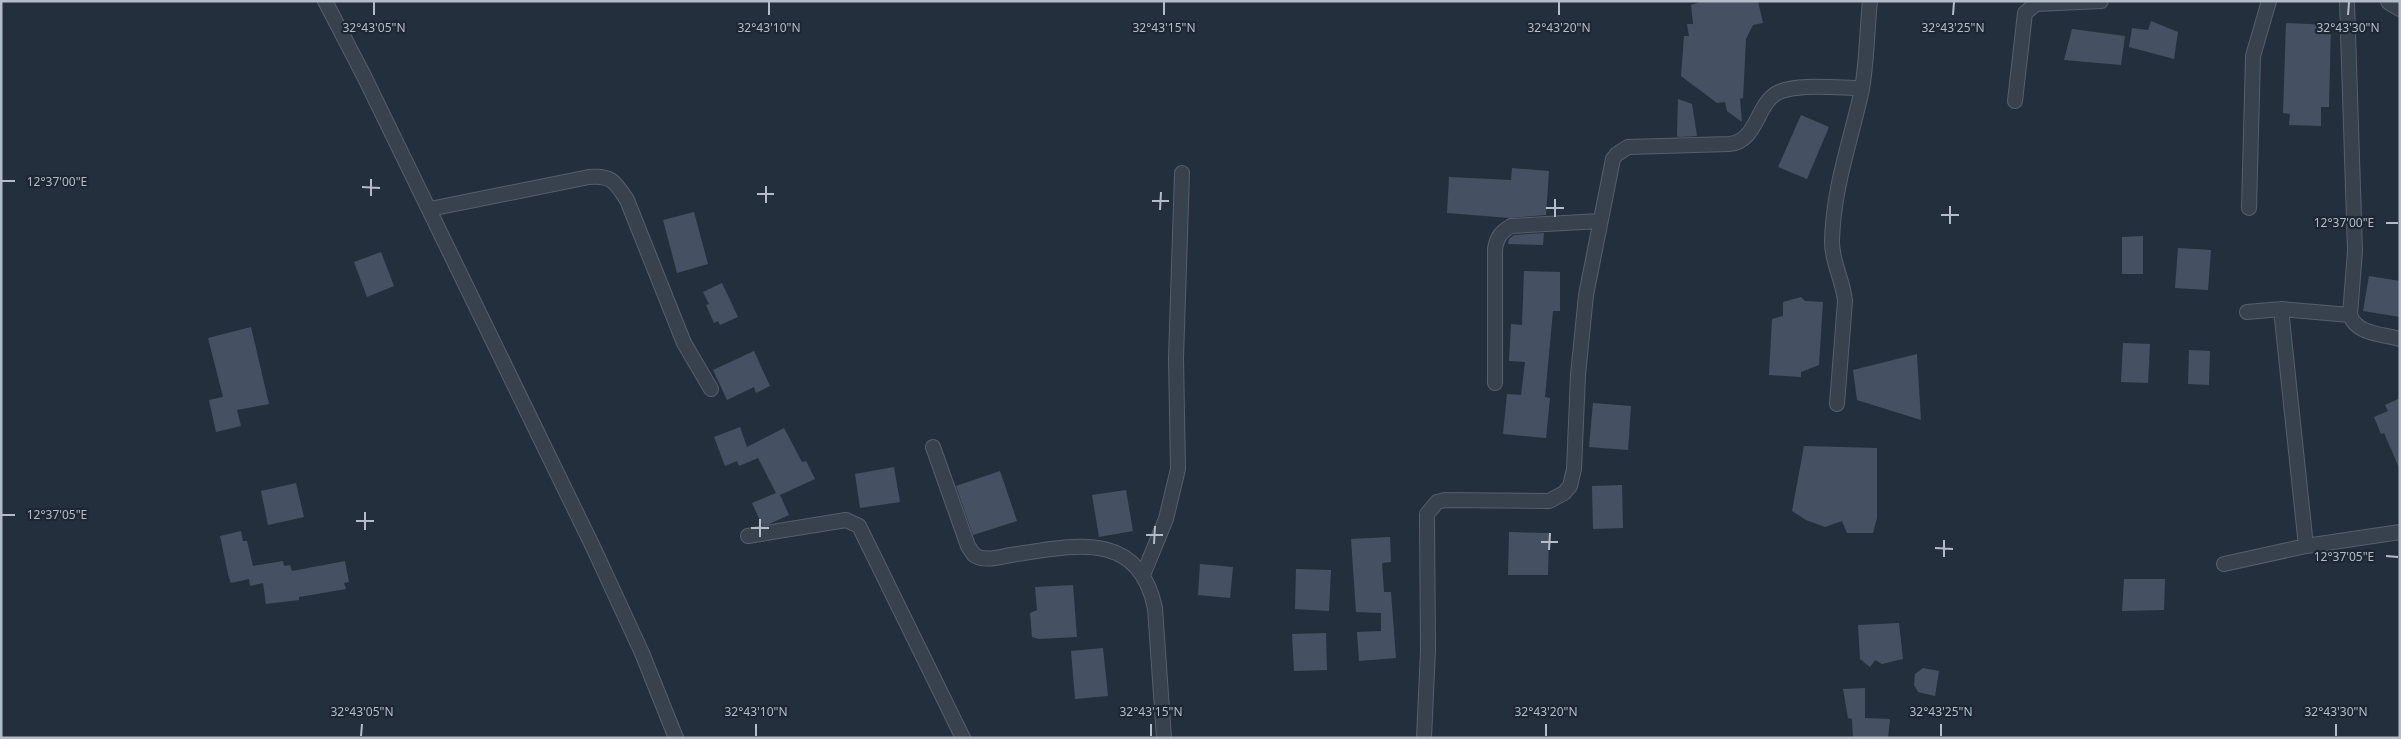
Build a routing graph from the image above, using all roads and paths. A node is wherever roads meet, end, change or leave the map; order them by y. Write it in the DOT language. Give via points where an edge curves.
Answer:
graph roads {
  1 [pos="325,1"];
  2 [pos="1870,1"];
  3 [pos="2101,1"];
  4 [pos="2269,1"];
  5 [pos="2347,1"];
  6 [pos="2390,1"];
  7 [pos="2400,7"];
  8 [pos="1862,88"];
  9 [pos="2014,101"];
  10 [pos="1182,173"];
  11 [pos="2249,208"];
  12 [pos="430,209"];
  13 [pos="1600,221"];
  14 [pos="2281,310"];
  15 [pos="2247,312"];
  16 [pos="2350,314"];
  17 [pos="2400,339"];
  18 [pos="1495,383"];
  19 [pos="711,389"];
  20 [pos="1837,404"];
  21 [pos="933,447"];
  22 [pos="2400,532"];
  23 [pos="748,536"];
  24 [pos="2306,546"];
  25 [pos="2224,564"];
  26 [pos="1143,575"];
  27 [pos="676,738"];
  28 [pos="963,738"];
  29 [pos="1164,738"];
  30 [pos="1424,738"];
  1 -- 12 [label="street"];
  2 -- 8 [label="street"];
  3 -- 9 [label="street" via="2036,4 2025,13"];
  4 -- 11 [label="street" via="2253,56"];
  5 -- 16 [label="street" via="2355,251"];
  6 -- 7 [label="street"];
  8 -- 13 [label="street" via="1780,92 1765,105 1746,138 1735,144 1634,146 1622,150 1613,159"];
  8 -- 20 [label="street" via="1841,165 1834,215 1832,253 1845,301"];
  10 -- 26 [label="street" via="1176,349 1178,468 1166,519"];
  12 -- 19 [label="street" via="589,177 608,177 627,200 684,343"];
  12 -- 27 [label="street" via="594,549 642,653"];
  13 -- 18 [label="street" via="1511,226 1502,231 1495,249"];
  13 -- 30 [label="street" via="1581,335 1574,469 1570,486 1549,500 1445,500 1437,502 1427,514 1428,650"];
  14 -- 15 [label="street"];
  14 -- 16 [label="street"];
  14 -- 24 [label="street"];
  16 -- 17 [label="street" via="2359,329"];
  21 -- 26 [label="street" via="968,546 978,558 1079,545 1097,546 1122,556"];
  22 -- 24 [label="street"];
  23 -- 28 [label="street" via="846,520 859,526"];
  24 -- 25 [label="street"];
  26 -- 29 [label="street" via="1155,608"];
}
